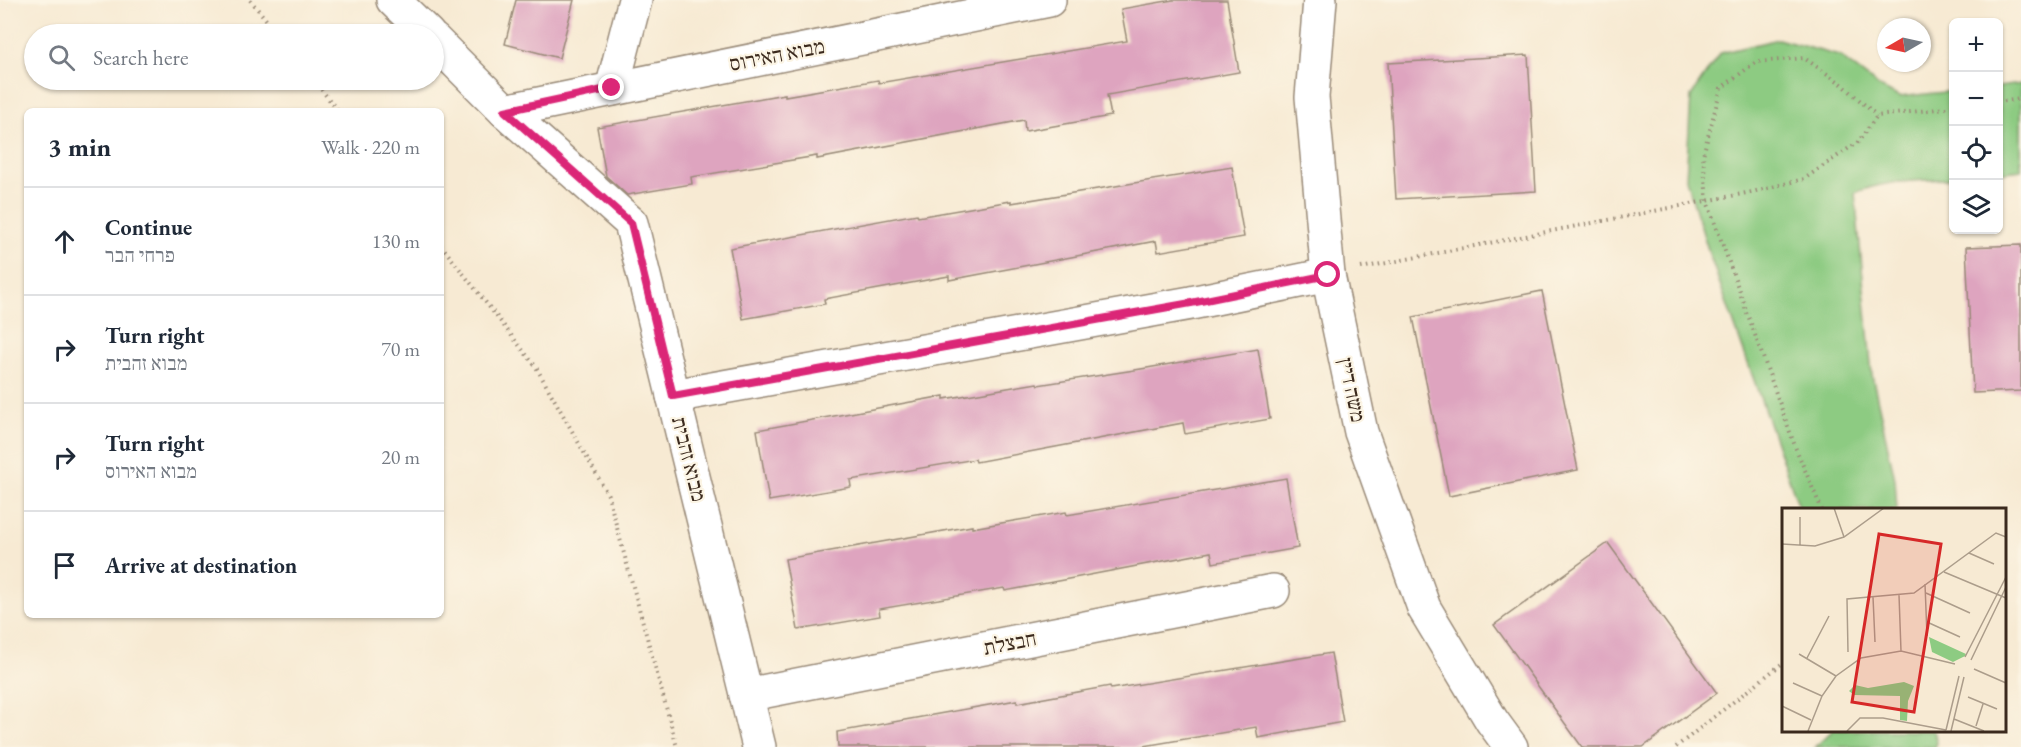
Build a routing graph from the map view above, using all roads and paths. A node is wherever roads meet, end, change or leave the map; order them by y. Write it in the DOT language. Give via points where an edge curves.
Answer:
graph roads {
  1 [pos="250,0"];
  2 [pos="393,0"];
  3 [pos="635,0"];
  4 [pos="1049,0"];
  5 [pos="1320,0"];
  6 [pos="950,10"];
  7 [pos="270,24"];
  8 [pos="418,24"];
  9 [pos="444,50"];
  10 [pos="612,88"];
  11 [pos="322,90"];
  12 [pos="2021,99"];
  13 [pos="2003,101"];
  14 [pos="1949,107"];
  15 [pos="336,108"];
  16 [pos="505,111"];
  17 [pos="1877,116"];
  18 [pos="1707,201"];
  19 [pos="444,249"];
  20 [pos="1328,275"];
  21 [pos="673,396"];
  22 [pos="1821,508"];
  23 [pos="1273,591"];
  24 [pos="1782,664"];
  25 [pos="746,694"];
  26 [pos="677,747"];
  27 [pos="759,747"];
  28 [pos="1511,747"];
  29 [pos="1676,747"];
  1 -- 7 [label="path"];
  2 -- 8 [label="street"];
  3 -- 10 [label="street"];
  4 -- 6 [label="street, מבוא האירוס"];
  5 -- 20 [label="street, משה דיין" via="1312,97"];
  6 -- 10 [label="street, מבוא האירוס"];
  9 -- 16 [label="street, מבוא זהבית"];
  10 -- 16 [label="street, מבוא האירוס"];
  11 -- 15 [label="path"];
  12 -- 13 [label="path"];
  14 -- 17 [label="path"];
  16 -- 21 [label="street, מבוא זהבית" via="631,223"];
  17 -- 18 [label="path" via="1858,142 1804,179"];
  17 -- 18 [label="path" via="1842,84 1804,58 1756,62 1721,87 1703,155"];
  18 -- 20 [label="path"];
  18 -- 22 [label="path" via="1796,449"];
  19 -- 26 [label="path" via="536,367 608,495"];
  20 -- 21 [label="street"];
  20 -- 28 [label="street, משה דיין" via="1361,432 1424,608"];
  21 -- 25 [label="street, מבוא זהבית"];
  23 -- 25 [label="street, חבצלת"];
  24 -- 29 [label="path"];
  25 -- 27 [label="street, מבוא זהבית"];
}
